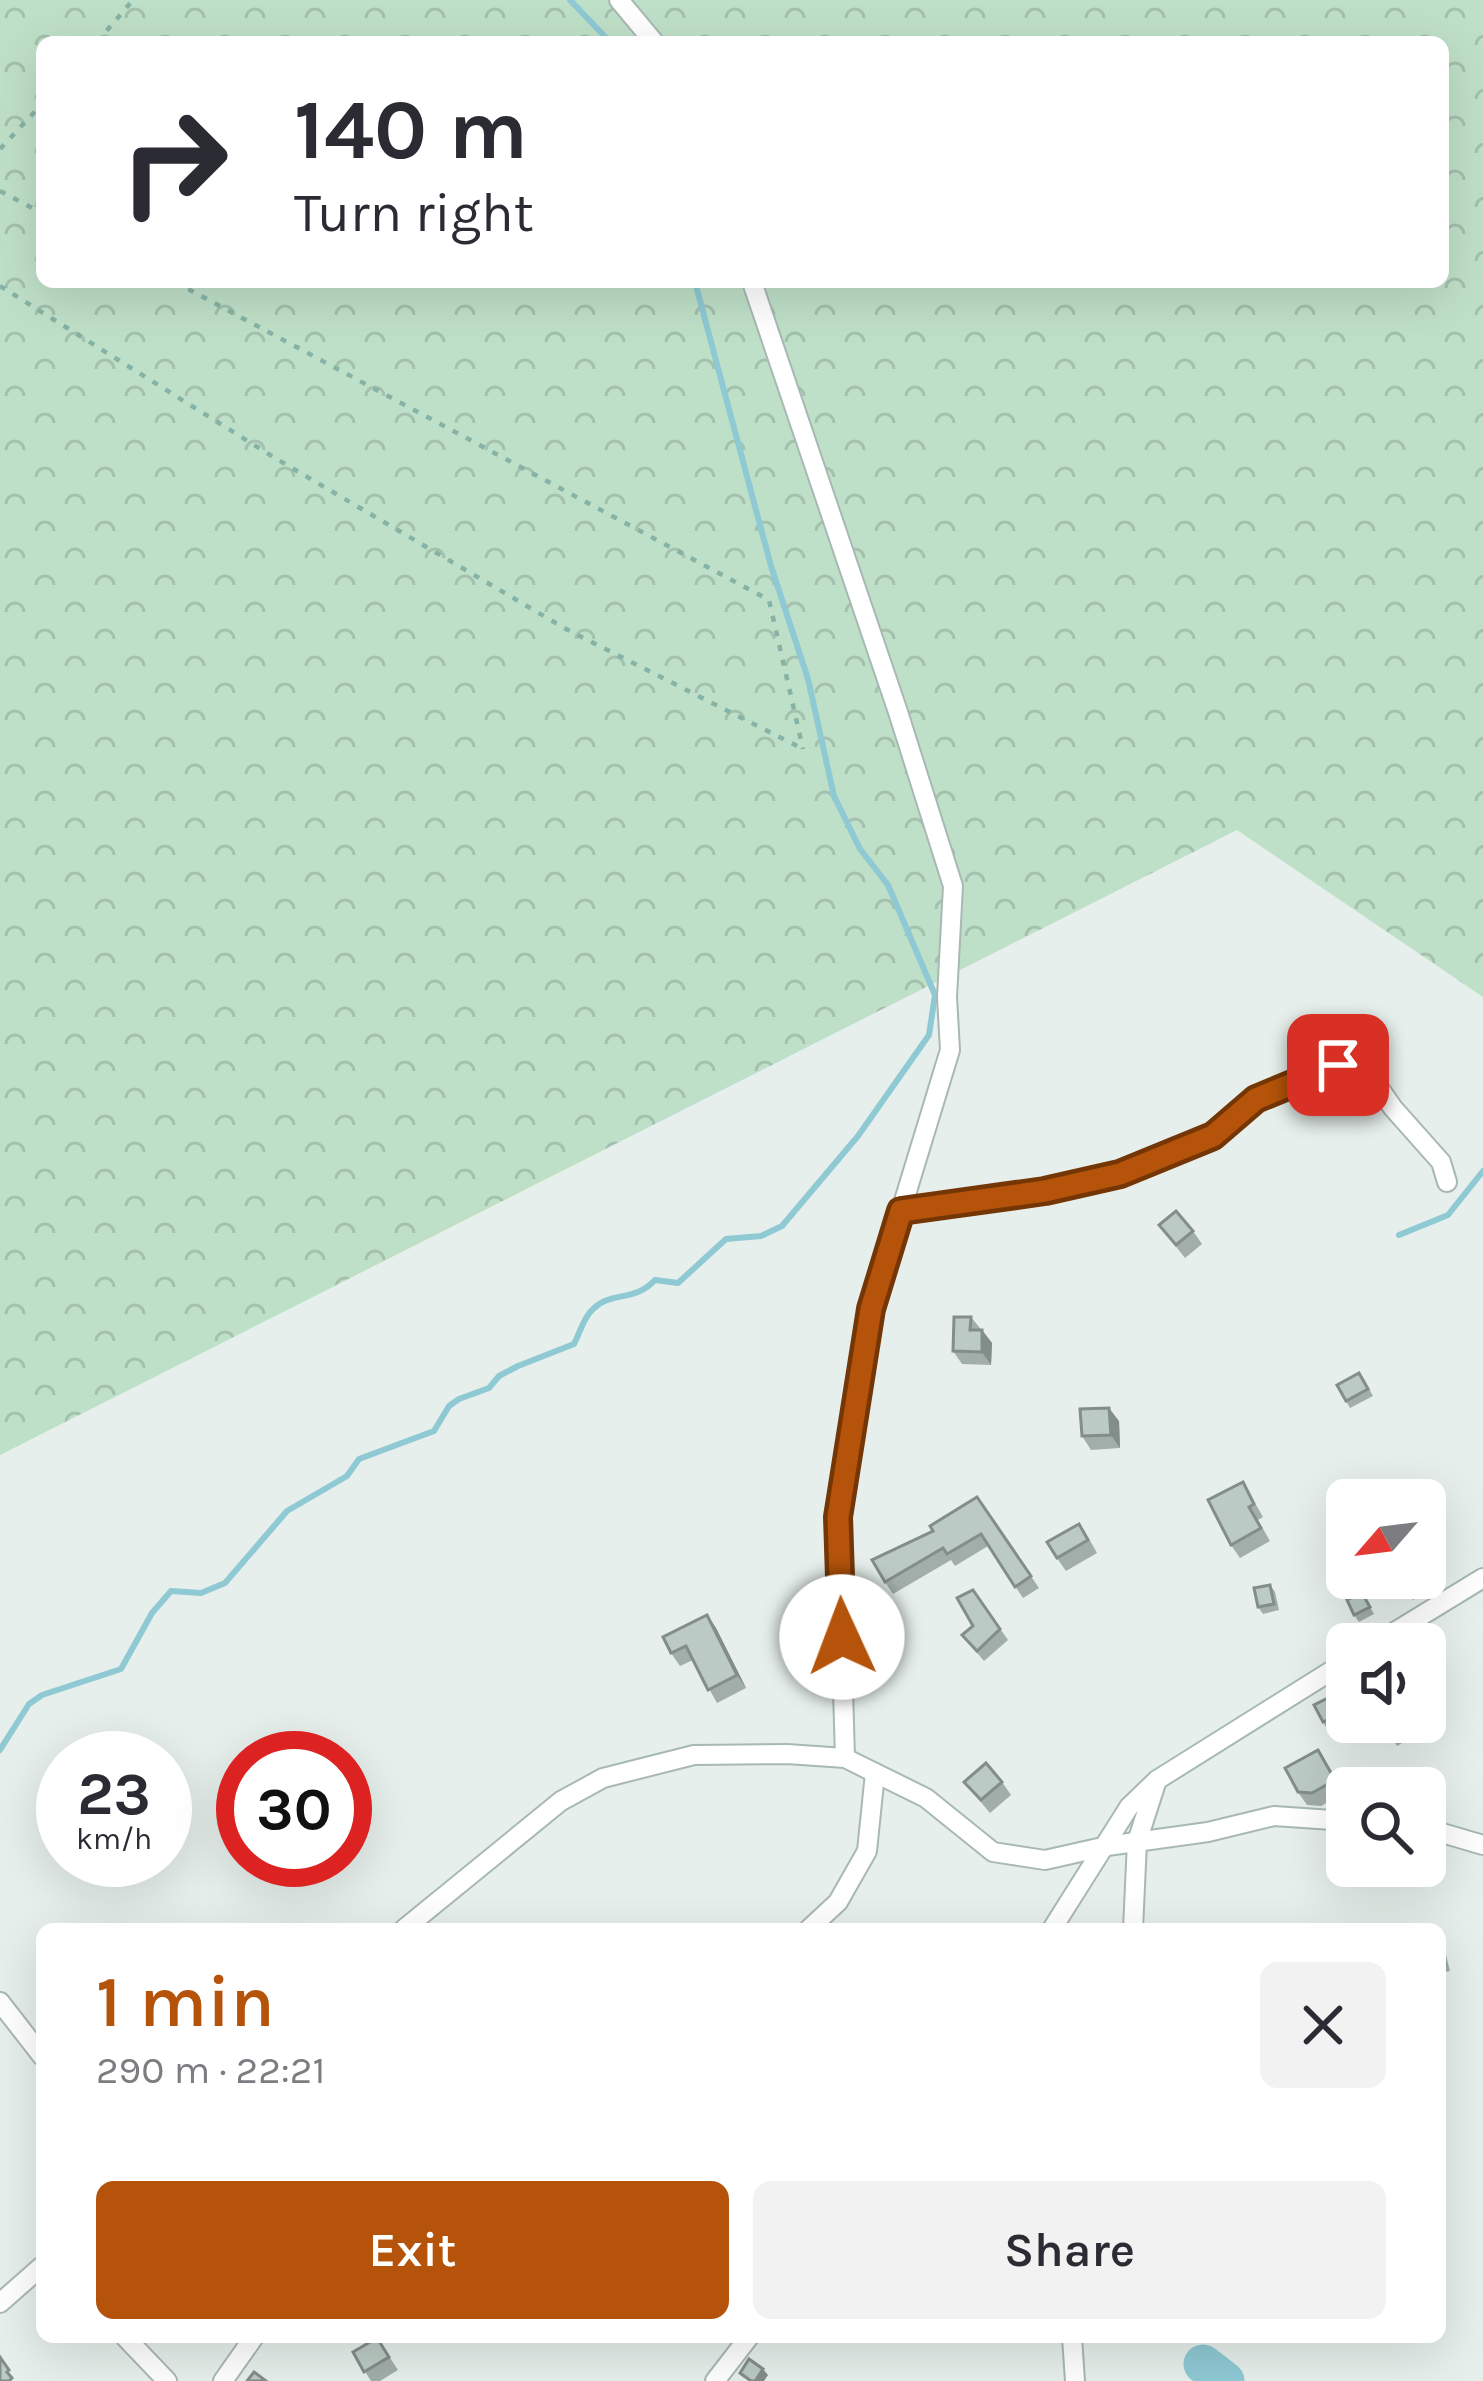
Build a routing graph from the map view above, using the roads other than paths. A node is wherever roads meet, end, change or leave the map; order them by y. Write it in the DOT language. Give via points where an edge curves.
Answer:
graph roads {
  1 [pos="619,0"];
  2 [pos="649,36"];
  3 [pos="754,288"];
  4 [pos="1447,1182"];
  5 [pos="901,1211"];
  6 [pos="1483,1578"];
  7 [pos="1409,1623"];
  8 [pos="1326,1674"];
  9 [pos="845,1758"];
  10 [pos="875,1773"];
  11 [pos="1156,1780"];
  12 [pos="1326,1820"];
  13 [pos="1446,1834"];
  14 [pos="1137,1841"];
  15 [pos="1483,1845"];
  16 [pos="1107,1846"];
  17 [pos="412,1923"];
  18 [pos="815,1923"];
  19 [pos="1056,1923"];
  20 [pos="1133,1923"];
  21 [pos="0,2002"];
  22 [pos="36,2048"];
  23 [pos="36,2271"];
  24 [pos="0,2303"];
  25 [pos="131,2343"];
  26 [pos="250,2343"];
  27 [pos="744,2343"];
  28 [pos="1072,2343"];
  29 [pos="167,2381"];
  30 [pos="223,2381"];
  31 [pos="715,2381"];
  32 [pos="1075,2381"];
  1 -- 2 [label="street"];
  3 -- 5 [label="street" via="952,886 950,1050"];
  4 -- 5 [label="street" via="1441,1162 1370,1075 1338,1065 1256,1099 1213,1136 1120,1174"];
  5 -- 9 [label="street" via="871,1309 838,1517"];
  6 -- 7 [label="street"];
  8 -- 11 [label="street"];
  9 -- 10 [label="street"];
  9 -- 17 [label="street" via="694,1755 603,1778 527,1827"];
  10 -- 16 [label="street" via="926,1798 993,1852 1045,1860"];
  10 -- 18 [label="street" via="867,1851 838,1902"];
  11 -- 14 [label="street"];
  11 -- 16 [label="street"];
  12 -- 14 [label="street" via="1274,1816"];
  13 -- 15 [label="street"];
  14 -- 16 [label="street"];
  14 -- 20 [label="street"];
  16 -- 19 [label="street"];
  21 -- 22 [label="street"];
  23 -- 24 [label="street"];
  25 -- 29 [label="street"];
  26 -- 30 [label="street"];
  27 -- 31 [label="street"];
  28 -- 32 [label="street"];
}
